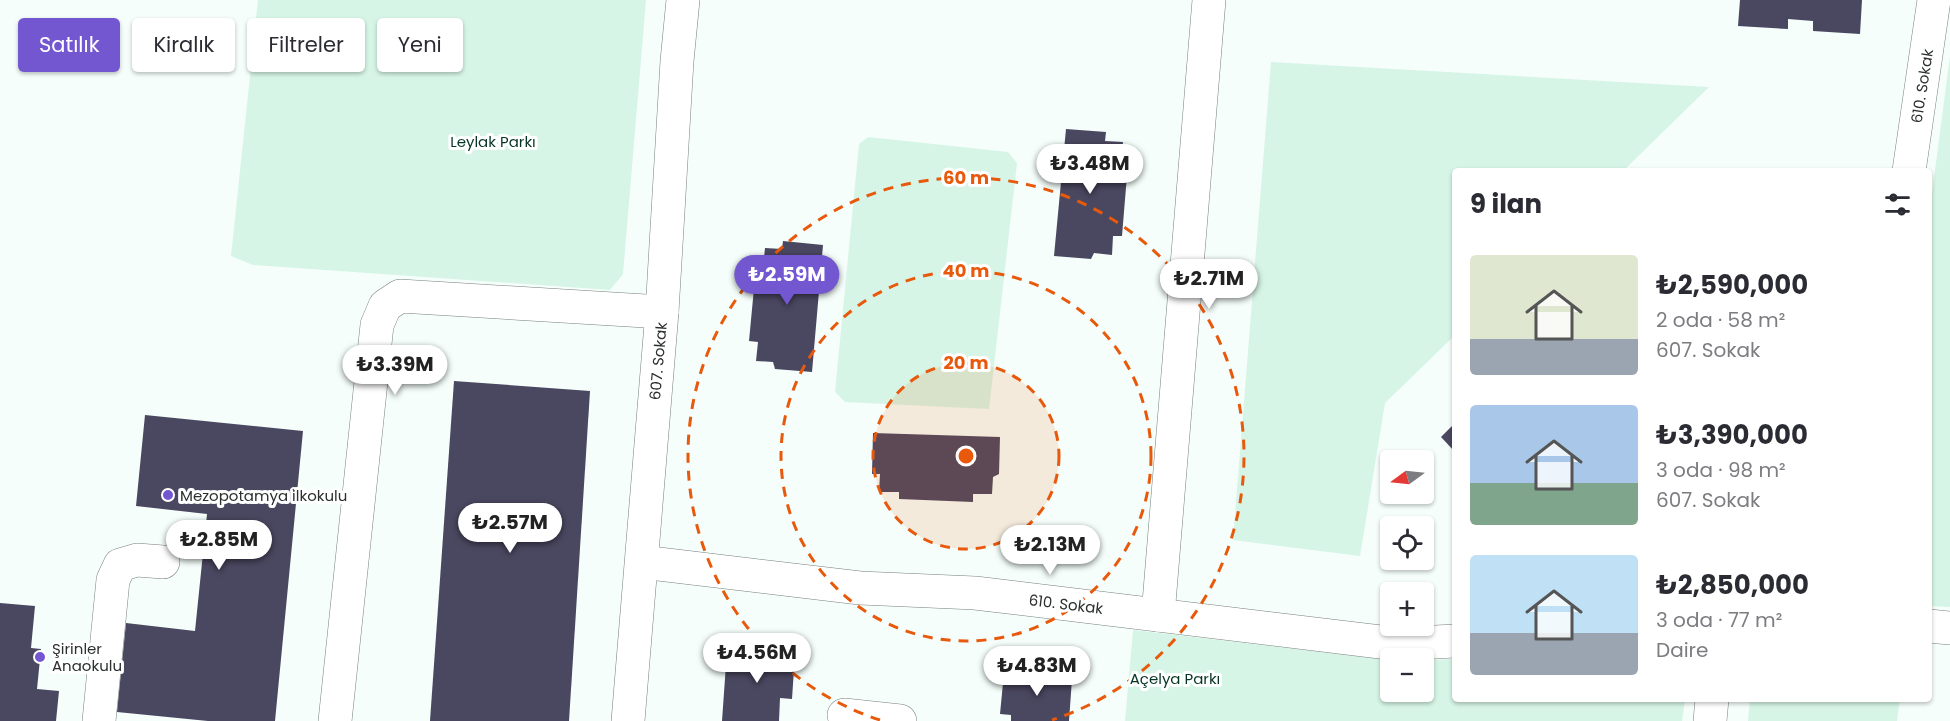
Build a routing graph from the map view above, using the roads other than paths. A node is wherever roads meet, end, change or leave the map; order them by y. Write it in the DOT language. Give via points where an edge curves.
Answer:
graph roads {
  1 [pos="683,0"];
  2 [pos="1209,0"];
  3 [pos="1934,0"];
  4 [pos="1909,168"];
  5 [pos="662,312"];
  6 [pos="163,562"];
  7 [pos="642,562"];
  8 [pos="1158,615"];
  9 [pos="1932,626"];
  10 [pos="1950,628"];
  11 [pos="1452,642"];
  12 [pos="1712,702"];
  13 [pos="844,715"];
  14 [pos="99,721"];
  15 [pos="335,721"];
  16 [pos="628,721"];
  17 [pos="900,721"];
  18 [pos="1710,721"];
  1 -- 5 [label="street, 607. Sokak"];
  2 -- 8 [label="street"];
  3 -- 4 [label="street, 610. Sokak"];
  5 -- 7 [label="street, 607. Sokak"];
  5 -- 15 [label="street" via="400,296 385,306 377,325"];
  6 -- 14 [label="street" via="137,560 120,565 113,580"];
  7 -- 8 [label="street, 610. Sokak" via="860,588 975,593"];
  7 -- 16 [label="street, 607. Sokak"];
  8 -- 11 [label="street, 610. Sokak" via="1397,644"];
  9 -- 10 [label="street"];
  12 -- 18 [label="street"];
  13 -- 17 [label="street"];
}
